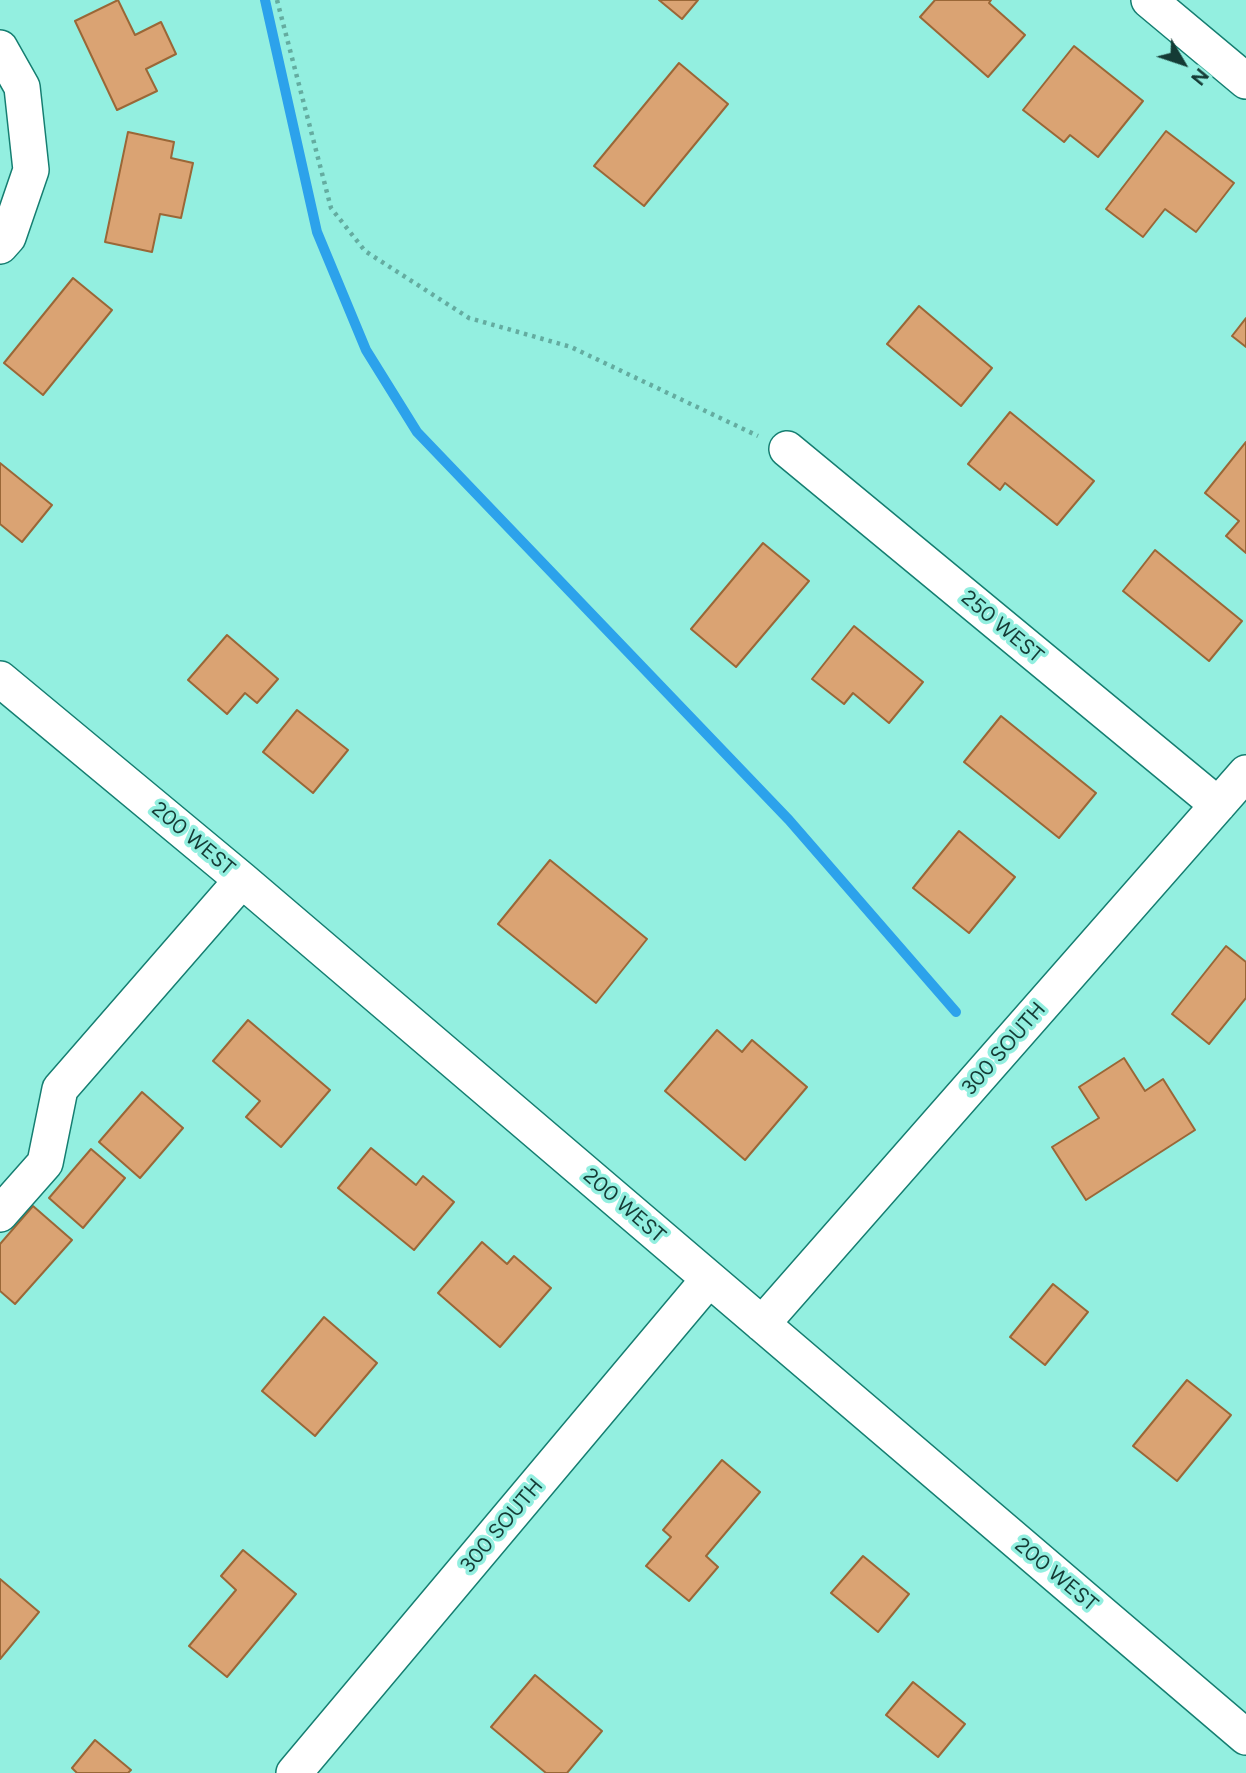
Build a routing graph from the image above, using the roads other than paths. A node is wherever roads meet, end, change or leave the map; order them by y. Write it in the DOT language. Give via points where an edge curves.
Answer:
graph roads {
  1 [pos="1149,0"];
  2 [pos="0,48"];
  3 [pos="1246,81"];
  4 [pos="0,246"];
  5 [pos="787,449"];
  6 [pos="0,679"];
  7 [pos="1246,773"];
  8 [pos="1218,804"];
  9 [pos="242,880"];
  10 [pos="0,1214"];
  11 [pos="709,1279"];
  12 [pos="762,1324"];
  13 [pos="1246,1737"];
  14 [pos="295,1773"];
  1 -- 3 [label="street"];
  2 -- 4 [label="street" via="22,87 32,170 8,237"];
  5 -- 8 [label="street, 250 WEST"];
  6 -- 9 [label="street, 200 WEST"];
  7 -- 8 [label="street, 300 SOUTH"];
  8 -- 12 [label="street, 300 SOUTH"];
  9 -- 10 [label="street" via="60,1089 45,1163"];
  9 -- 11 [label="street, 200 WEST"];
  11 -- 12 [label="street, 200 WEST"];
  11 -- 14 [label="street, 300 SOUTH"];
  12 -- 13 [label="street, 200 WEST"];
}
